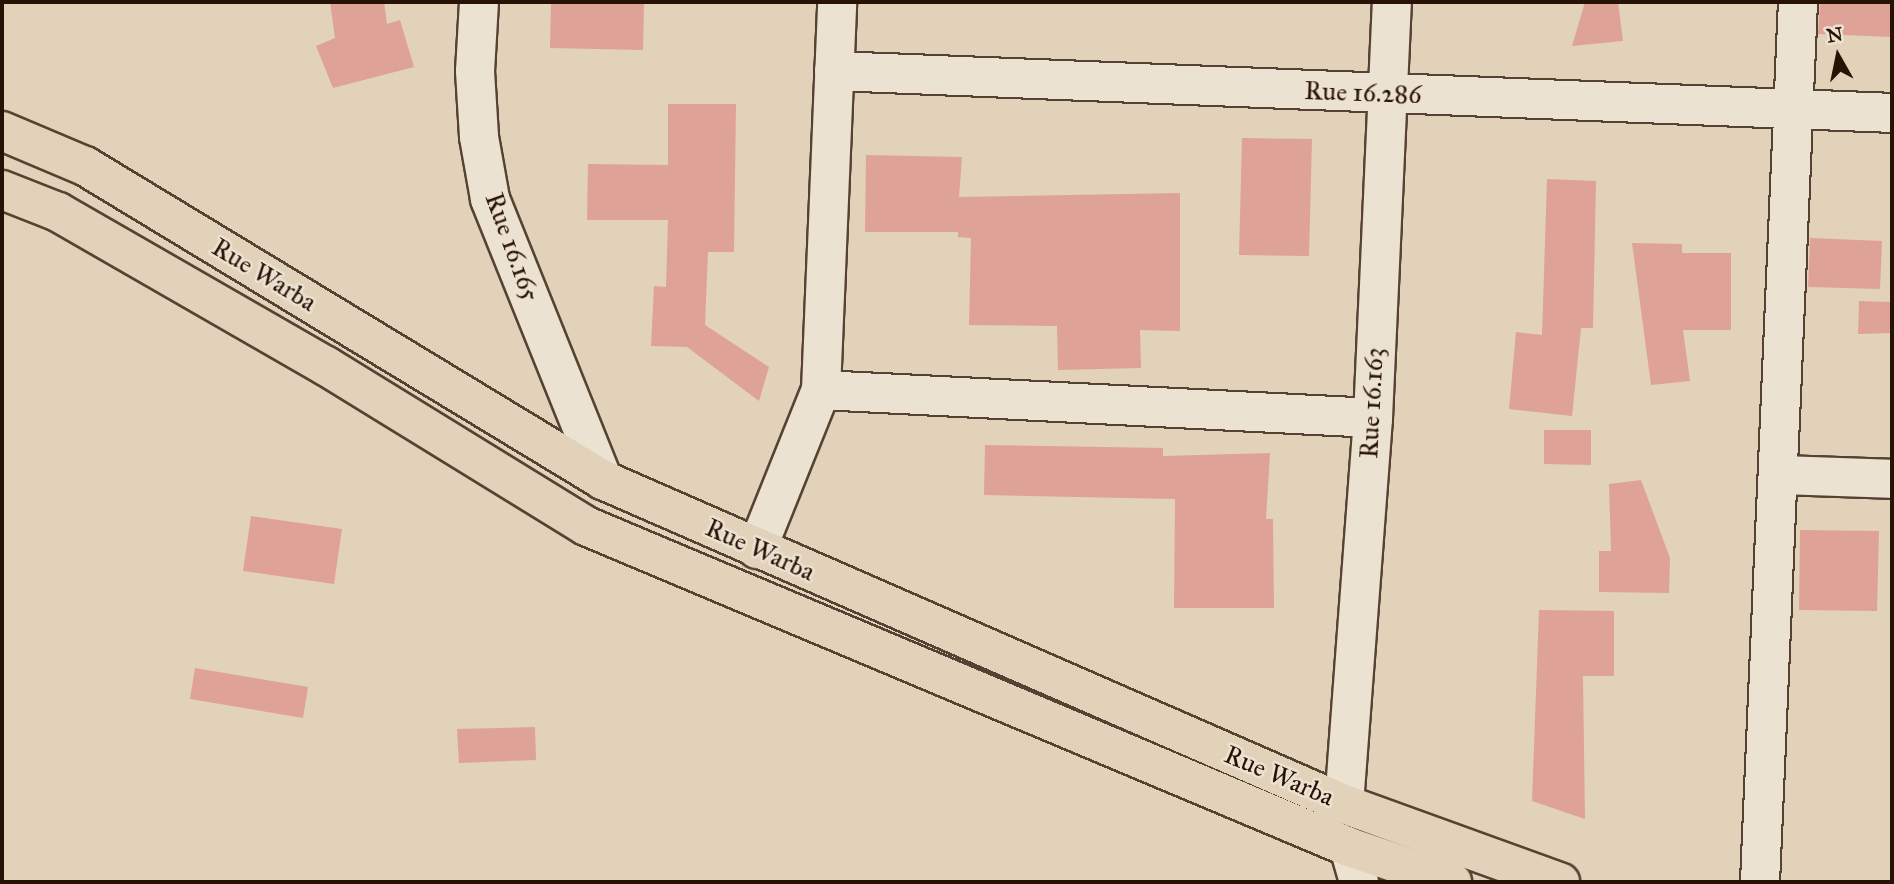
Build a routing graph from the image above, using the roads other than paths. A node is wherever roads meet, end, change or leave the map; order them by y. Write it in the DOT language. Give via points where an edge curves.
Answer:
graph roads {
  1 [pos="479,2"];
  2 [pos="837,2"];
  3 [pos="1392,2"];
  4 [pos="1797,2"];
  5 [pos="834,71"];
  6 [pos="1388,94"];
  7 [pos="1793,110"];
  8 [pos="1892,113"];
  9 [pos="2,131"];
  10 [pos="2,190"];
  11 [pos="821,390"];
  12 [pos="1373,418"];
  13 [pos="1779,475"];
  14 [pos="1892,479"];
  15 [pos="603,480"];
  16 [pos="757,549"];
  17 [pos="1344,804"];
  18 [pos="1354,864"];
  19 [pos="1452,882"];
  20 [pos="1560,882"];
  21 [pos="1760,882"];
  1 -- 15 [label="street, Rue 16.165" via="476,85 491,198"];
  2 -- 5 [label="street"];
  3 -- 6 [label="street, Rue 16.163"];
  4 -- 7 [label="street"];
  5 -- 6 [label="street, Rue 16.286"];
  5 -- 11 [label="street"];
  6 -- 7 [label="street, Rue 16.286"];
  6 -- 12 [label="street, Rue 16.163"];
  7 -- 8 [label="street, Rue 16.286"];
  7 -- 13 [label="street"];
  9 -- 15 [label="main road, Rue Warba" via="85,166"];
  10 -- 18 [label="main road" via="58,212 314,359 586,526"];
  11 -- 12 [label="street"];
  11 -- 16 [label="street"];
  12 -- 17 [label="street, Rue 16.163"];
  13 -- 14 [label="street"];
  13 -- 21 [label="street"];
  15 -- 16 [label="main road, Rue Warba"];
  16 -- 17 [label="main road, Rue Warba"];
  17 -- 20 [label="main road, Rue Warba"];
  18 -- 19 [label="main road"];
}
